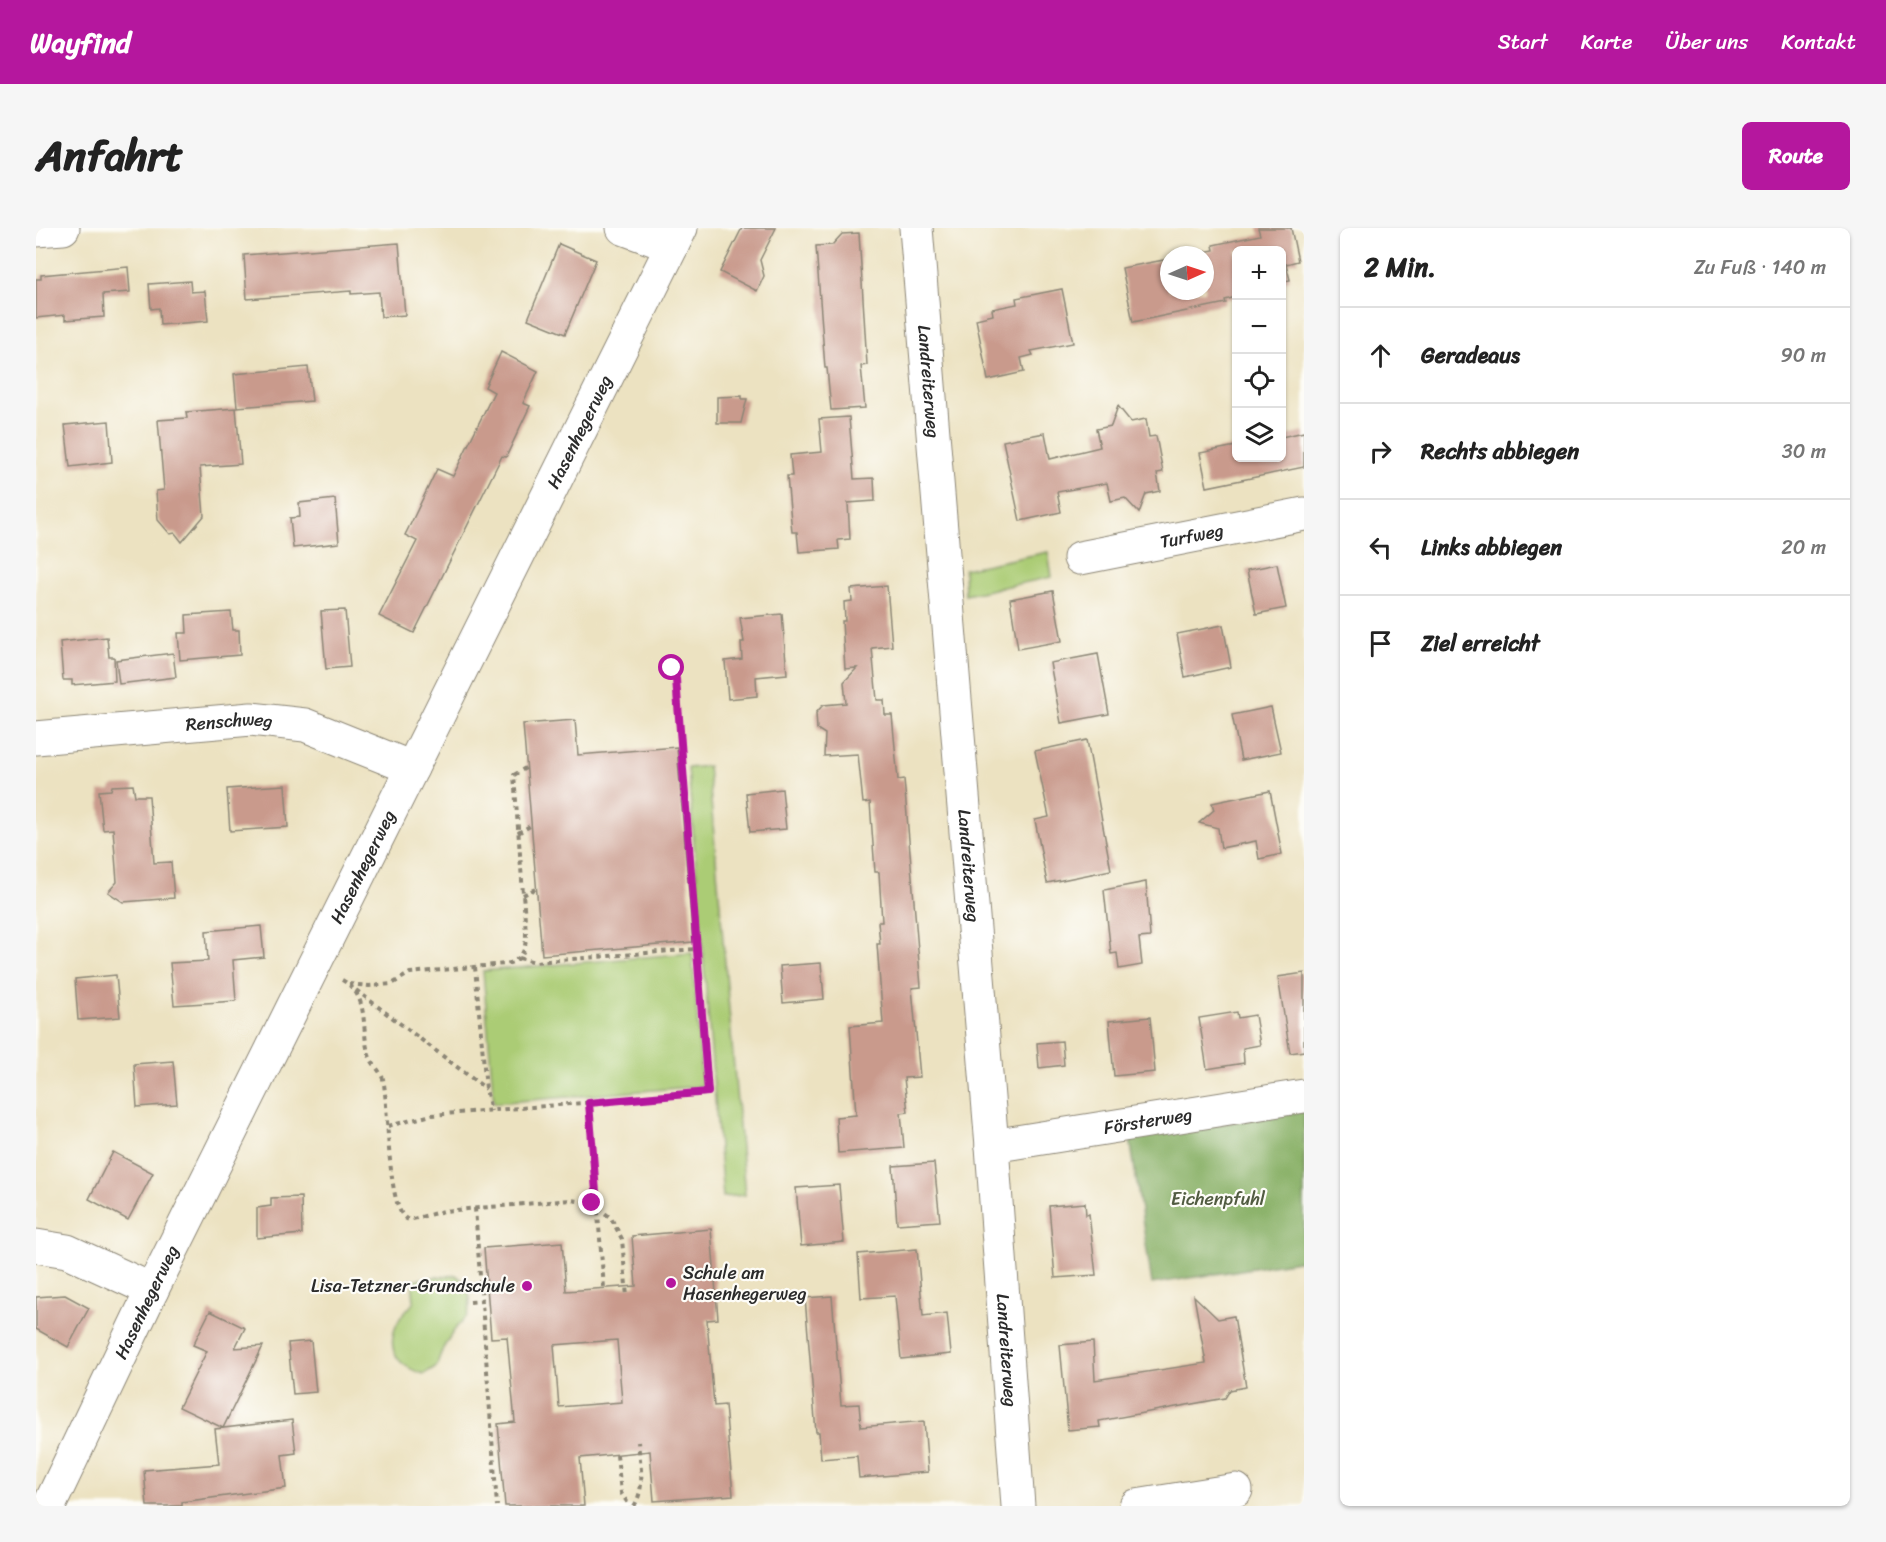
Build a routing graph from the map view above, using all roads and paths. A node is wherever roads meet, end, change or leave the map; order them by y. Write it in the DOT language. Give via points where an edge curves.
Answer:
graph roads {
  1 [pos="63,228"];
  2 [pos="623,228"];
  3 [pos="916,228"];
  4 [pos="36,230"];
  5 [pos="677,237"];
  6 [pos="1304,514"];
  7 [pos="1080,558"];
  8 [pos="671,664"];
  9 [pos="36,738"];
  10 [pos="527,767"];
  11 [pos="412,768"];
  12 [pos="531,825"];
  13 [pos="518,833"];
  14 [pos="537,888"];
  15 [pos="523,895"];
  16 [pos="696,948"];
  17 [pos="519,958"];
  18 [pos="475,967"];
  19 [pos="337,978"];
  20 [pos="349,984"];
  21 [pos="486,1089"];
  22 [pos="1304,1096"];
  23 [pos="589,1103"];
  24 [pos="491,1111"];
  25 [pos="388,1126"];
  26 [pos="992,1146"];
  27 [pos="597,1205"];
  28 [pos="475,1208"];
  29 [pos="36,1246"];
  30 [pos="604,1288"];
  31 [pos="152,1290"];
  32 [pos="627,1297"];
  33 [pos="482,1301"];
  34 [pos="470,1302"];
  35 [pos="638,1442"];
  36 [pos="617,1455"];
  37 [pos="1236,1490"];
  38 [pos="49,1506"];
  39 [pos="497,1506"];
  40 [pos="632,1506"];
  41 [pos="1018,1506"];
  42 [pos="1136,1506"];
  1 -- 4 [label="street"];
  2 -- 5 [label="street"];
  3 -- 26 [label="street, Landreiterweg"];
  5 -- 11 [label="street, Hasenhegerweg"];
  6 -- 7 [label="street, Turfweg"];
  8 -- 16 [label="path" via="676,679"];
  9 -- 11 [label="street, Renschweg" via="251,719 305,725"];
  10 -- 13 [label="path" via="514,775"];
  11 -- 31 [label="street, Hasenhegerweg"];
  12 -- 13 [label="path"];
  13 -- 15 [label="path"];
  14 -- 15 [label="path"];
  15 -- 18 [label="path" via="526,942 520,957 512,963"];
  16 -- 17 [label="path" via="535,962"];
  16 -- 23 [label="path" via="708,1092"];
  18 -- 20 [label="path" via="410,973 392,984"];
  18 -- 21 [label="path"];
  19 -- 20 [label="path"];
  20 -- 21 [label="path"];
  20 -- 25 [label="path" via="361,1001 369,1056 383,1081"];
  21 -- 24 [label="path"];
  22 -- 26 [label="street, Försterweg"];
  23 -- 24 [label="path"];
  23 -- 27 [label="path"];
  24 -- 25 [label="path" via="432,1115"];
  25 -- 28 [label="path" via="394,1189 404,1219"];
  26 -- 41 [label="street, Landreiterweg"];
  27 -- 28 [label="path" via="571,1200"];
  27 -- 30 [label="path"];
  27 -- 32 [label="path" via="611,1218 622,1239"];
  28 -- 33 [label="path"];
  29 -- 31 [label="street" via="67,1251"];
  31 -- 38 [label="street, Hasenhegerweg"];
  33 -- 34 [label="path"];
  33 -- 39 [label="path"];
  35 -- 40 [label="path" via="642,1485"];
  36 -- 40 [label="path" via="621,1492"];
  37 -- 42 [label="street"];
}
